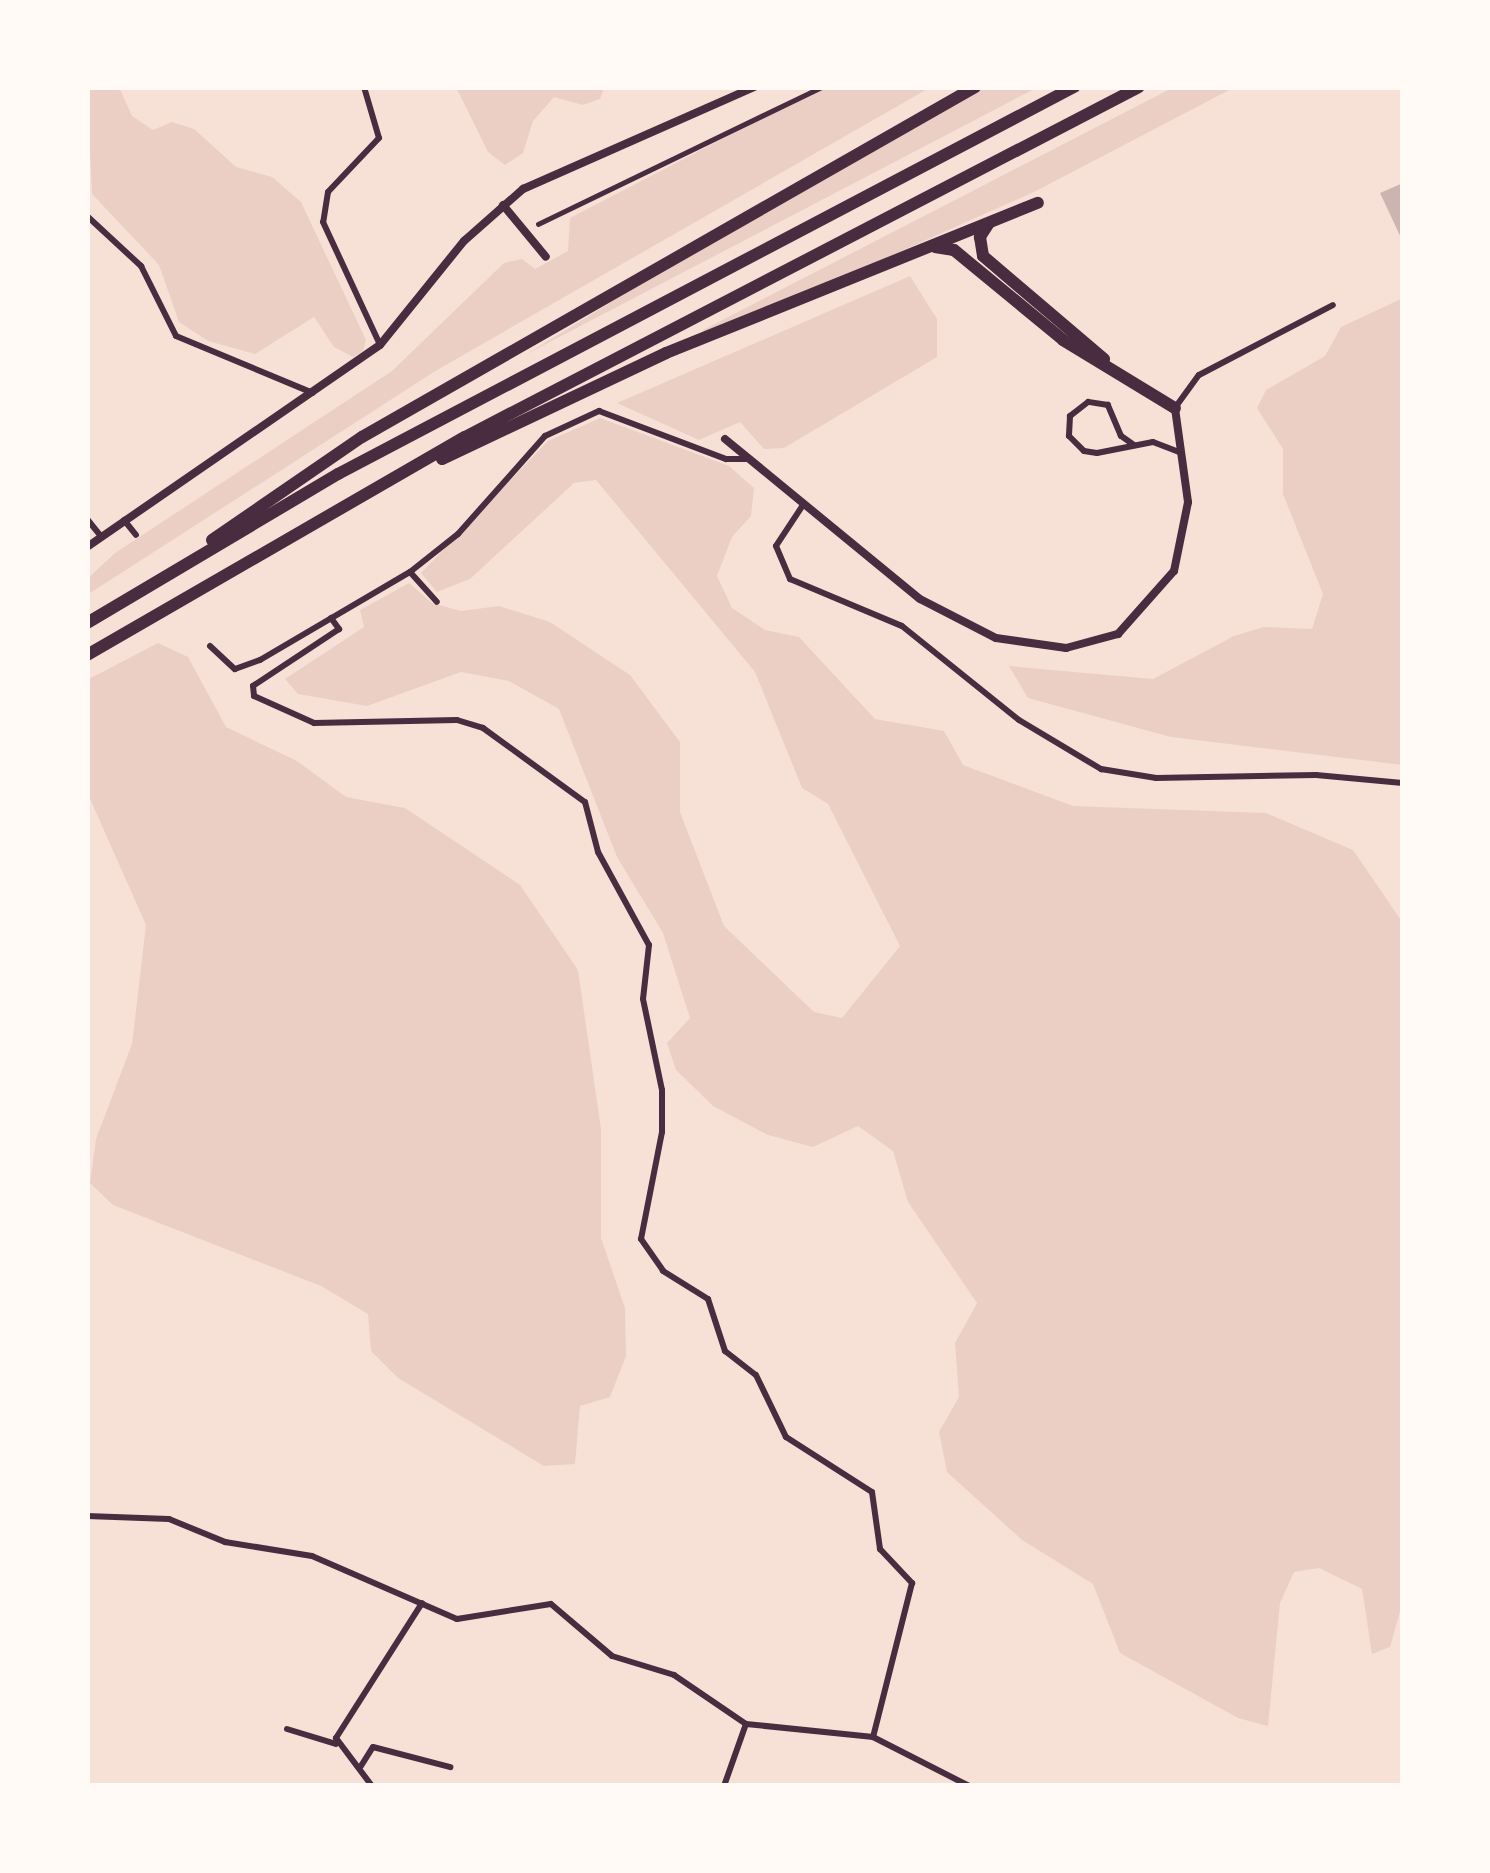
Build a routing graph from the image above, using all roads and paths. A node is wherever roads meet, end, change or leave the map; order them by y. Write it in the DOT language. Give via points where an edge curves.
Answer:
graph roads {
  1 [pos="364,87"];
  2 [pos="754,87"];
  3 [pos="821,87"];
  4 [pos="975,87"];
  5 [pos="1074,87"];
  6 [pos="1138,87"];
  7 [pos="1038,203"];
  8 [pos="503,205"];
  9 [pos="87,216"];
  10 [pos="989,222"];
  11 [pos="538,224"];
  12 [pos="931,248"];
  13 [pos="546,257"];
  14 [pos="1333,304"];
  15 [pos="380,345"];
  16 [pos="314,393"];
  17 [pos="1175,408"];
  18 [pos="725,439"];
  19 [pos="1135,445"];
  20 [pos="1180,453"];
  21 [pos="746,459"];
  22 [pos="803,505"];
  23 [pos="87,519"];
  24 [pos="124,520"];
  25 [pos="136,535"];
  26 [pos="101,536"];
  27 [pos="274,543"];
  28 [pos="87,547"];
  29 [pos="410,572"];
  30 [pos="122,602"];
  31 [pos="437,602"];
  32 [pos="331,618"];
  33 [pos="87,622"];
  34 [pos="210,646"];
  35 [pos="87,655"];
  36 [pos="1403,783"];
  37 [pos="87,1516"];
  38 [pos="422,1603"];
  39 [pos="746,1724"];
  40 [pos="287,1730"];
  41 [pos="873,1737"];
  42 [pos="336,1744"];
  43 [pos="362,1766"];
  44 [pos="450,1767"];
  45 [pos="371,1786"];
  46 [pos="724,1786"];
  47 [pos="969,1786"];
  1 -- 15 [label="street" via="379,138 328,192 323,222"];
  2 -- 8 [label="street" via="584,156"];
  3 -- 11 [label="street"];
  4 -- 30 [label="highway" via="362,437"];
  5 -- 30 [label="highway" via="338,474"];
  6 -- 27 [label="highway"];
  7 -- 10 [label="highway"];
  8 -- 13 [label="street"];
  8 -- 15 [label="street"];
  9 -- 16 [label="street" via="141,266 176,336"];
  10 -- 12 [label="highway"];
  10 -- 17 [label="highway" via="980,237 983,256 1086,346"];
  12 -- 17 [label="highway" via="954,250 1089,359"];
  12 -- 27 [label="highway" via="579,391"];
  14 -- 17 [label="street" via="1199,375"];
  15 -- 16 [label="street"];
  16 -- 24 [label="street"];
  17 -- 20 [label="street"];
  18 -- 21 [label="street"];
  19 -- 19 [label="street" via="1084,452 1069,436 1070,416 1088,402 1108,405 1121,436"];
  19 -- 20 [label="street" via="1163,443"];
  20 -- 22 [label="street" via="1186,527 1174,572 1118,634 1066,648 1033,648 958,620 896,583"];
  21 -- 22 [label="street"];
  21 -- 29 [label="street" via="726,459 599,411 545,436 458,534"];
  22 -- 36 [label="street" via="776,546 790,579 902,626 1019,720 1101,769 1142,778"];
  23 -- 26 [label="street"];
  24 -- 25 [label="street"];
  24 -- 26 [label="street"];
  26 -- 28 [label="street"];
  27 -- 35 [label="highway"];
  29 -- 31 [label="street"];
  29 -- 32 [label="street"];
  30 -- 33 [label="highway"];
  32 -- 34 [label="street" via="235,669"];
  32 -- 41 [label="street" via="339,629 253,686 254,696 314,723 458,720 483,728 585,802 598,852 649,945 643,1000 662,1132 641,1240 663,1271 708,1299 725,1351 756,1376 786,1438 872,1492 880,1549 908,1571 910,1593"];
  37 -- 38 [label="street" via="170,1519 225,1542 312,1556"];
  38 -- 39 [label="street" via="457,1619 551,1604 612,1656 674,1676"];
  38 -- 42 [label="street"];
  39 -- 41 [label="street"];
  39 -- 46 [label="street"];
  40 -- 42 [label="street"];
  41 -- 47 [label="street"];
  42 -- 43 [label="street"];
  43 -- 44 [label="street" via="373,1747"];
  43 -- 45 [label="street"];
}
